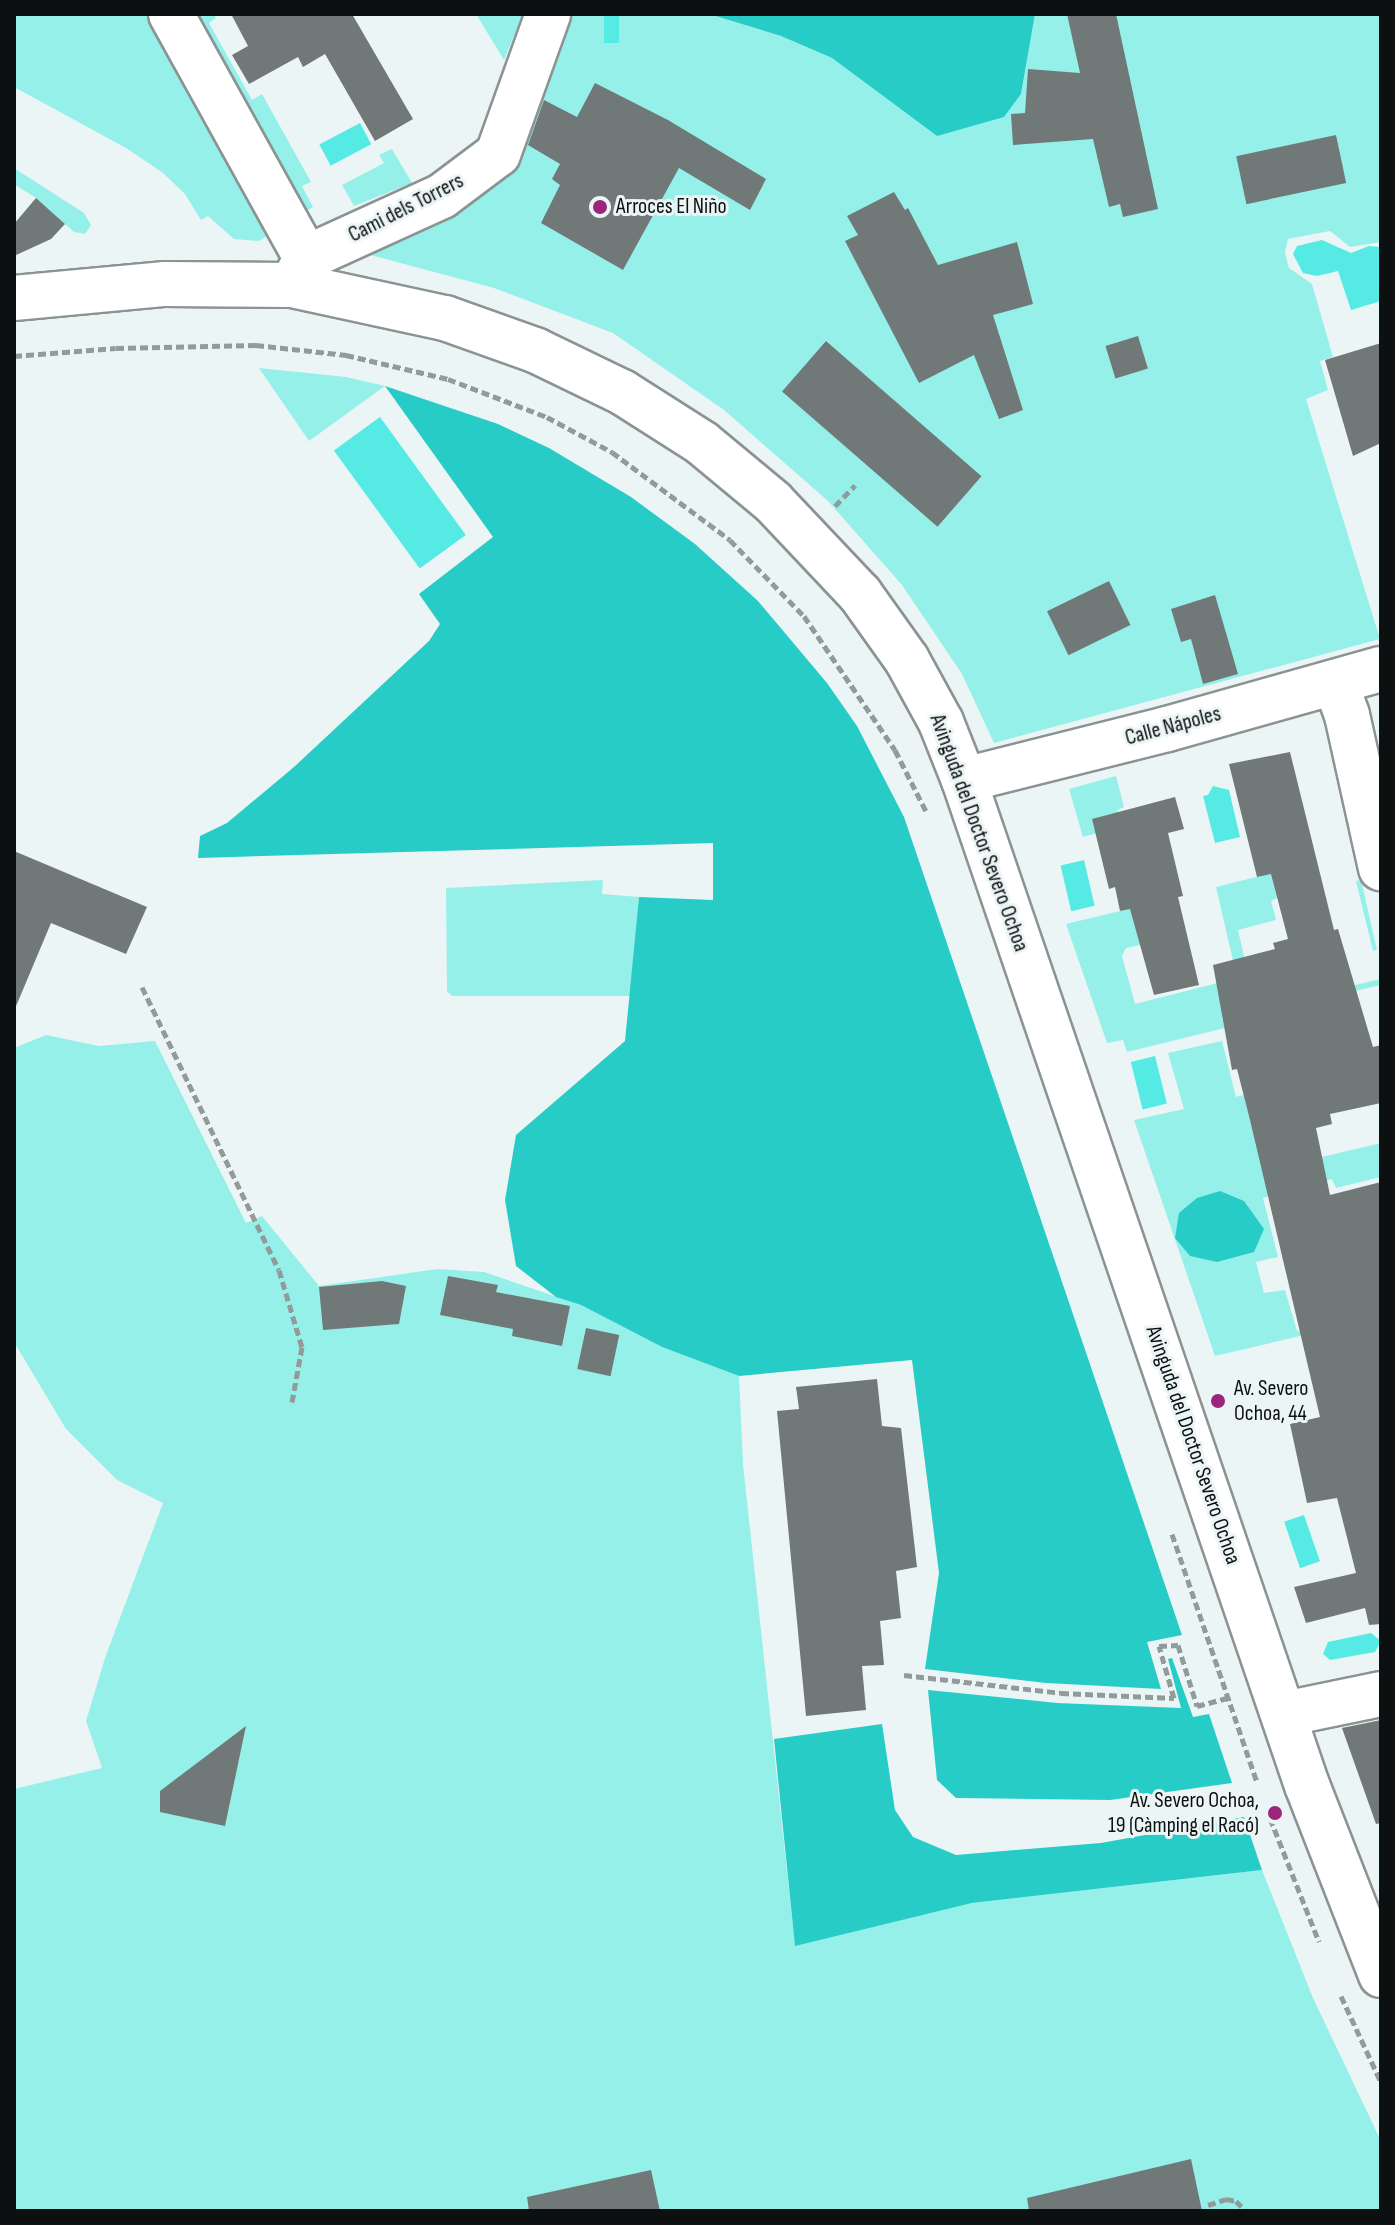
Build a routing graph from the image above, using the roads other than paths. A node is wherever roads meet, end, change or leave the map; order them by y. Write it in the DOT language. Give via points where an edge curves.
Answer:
graph roads {
  1 [pos="171,14"];
  2 [pos="548,14"];
  3 [pos="299,272"];
  4 [pos="14,298"];
  5 [pos="1381,669"];
  6 [pos="1335,682"];
  7 [pos="964,780"];
  8 [pos="1381,868"];
  9 [pos="1381,1694"];
  10 [pos="1279,1699"];
  11 [pos="1381,1975"];
  1 -- 3 [label="street"];
  2 -- 3 [label="street, Cami dels Torrers" via="498,154 442,196"];
  3 -- 4 [label="street, Avinguda del Doctor Severo Ochoa"];
  3 -- 7 [label="street, Avinguda del Doctor Severo Ochoa" via="535,350 622,392 702,443 773,502 860,594 907,660 941,722"];
  5 -- 6 [label="street, Calle Nápoles"];
  6 -- 7 [label="street, Calle Nápoles"];
  6 -- 8 [label="street"];
  7 -- 10 [label="street, Avinguda del Doctor Severo Ochoa"];
  9 -- 10 [label="street"];
  10 -- 11 [label="street, Avinguda del Doctor Severo Ochoa"];
}
